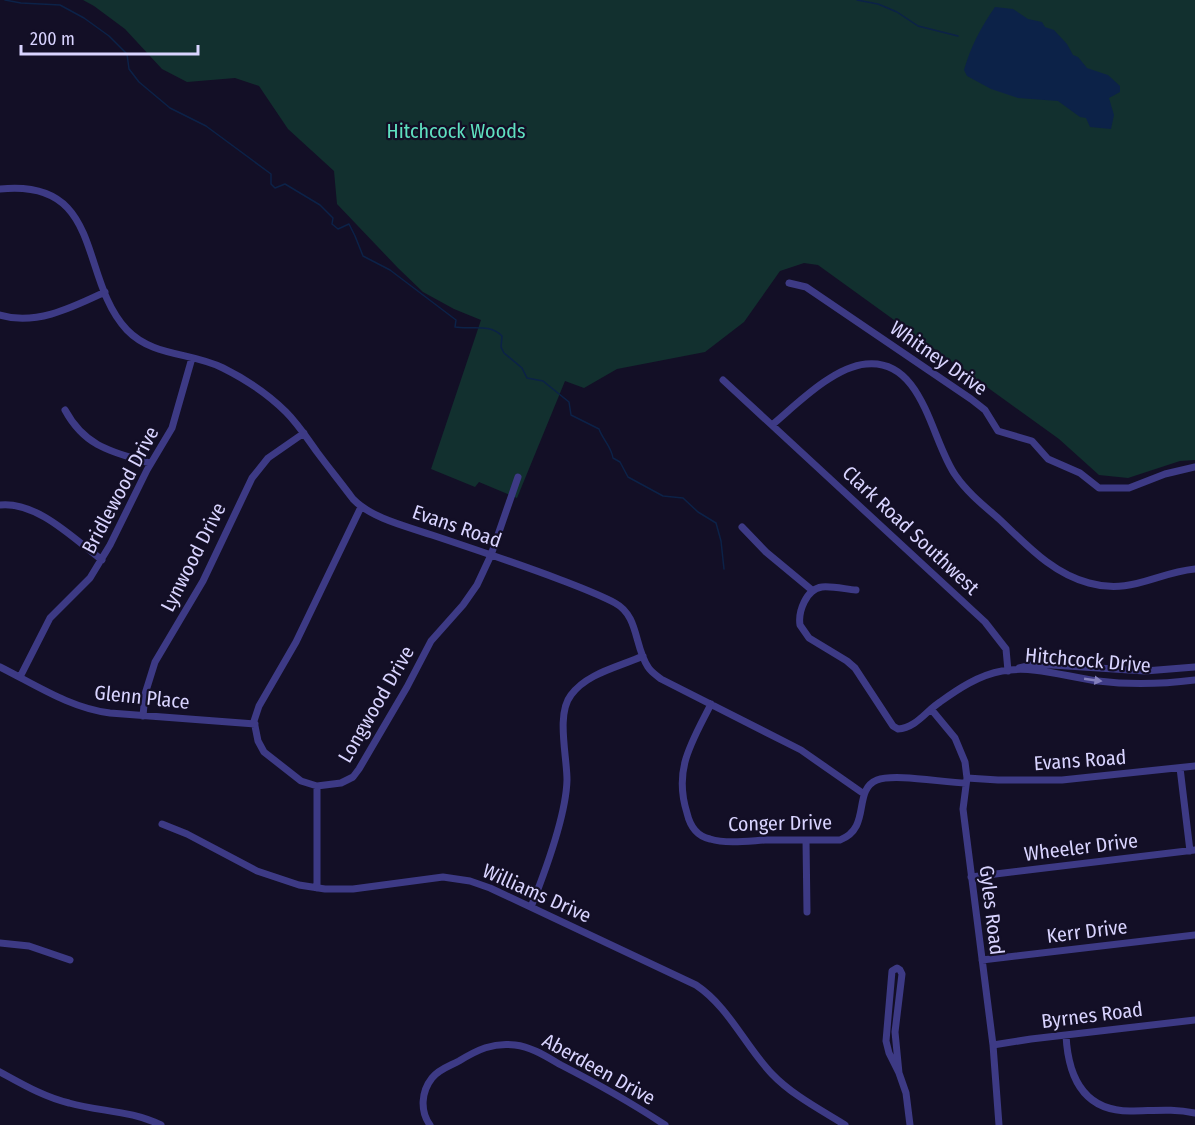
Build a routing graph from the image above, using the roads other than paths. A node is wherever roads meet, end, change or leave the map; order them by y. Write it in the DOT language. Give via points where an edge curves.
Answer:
graph roads {
  1 [pos="0,189"];
  2 [pos="789,283"];
  3 [pos="105,292"];
  4 [pos="0,315"];
  5 [pos="192,358"];
  6 [pos="723,380"];
  7 [pos="65,410"];
  8 [pos="772,425"];
  9 [pos="304,433"];
  10 [pos="150,463"];
  11 [pos="1195,467"];
  12 [pos="518,477"];
  13 [pos="0,505"];
  14 [pos="361,507"];
  15 [pos="742,527"];
  16 [pos="491,555"];
  17 [pos="102,560"];
  18 [pos="1195,569"];
  19 [pos="856,590"];
  20 [pos="813,591"];
  21 [pos="643,656"];
  22 [pos="0,667"];
  23 [pos="1195,667"];
  24 [pos="1011,670"];
  25 [pos="20,677"];
  26 [pos="1195,680"];
  27 [pos="711,704"];
  28 [pos="931,710"];
  29 [pos="143,716"];
  30 [pos="255,723"];
  31 [pos="1195,766"];
  32 [pos="1180,768"];
  33 [pos="967,781"];
  34 [pos="317,786"];
  35 [pos="864,794"];
  36 [pos="162,824"];
  37 [pos="806,840"];
  38 [pos="1193,850"];
  39 [pos="971,877"];
  40 [pos="317,888"];
  41 [pos="531,907"];
  42 [pos="807,912"];
  43 [pos="1195,935"];
  44 [pos="0,943"];
  45 [pos="70,960"];
  46 [pos="982,960"];
  47 [pos="1195,1020"];
  48 [pos="1066,1035"];
  49 [pos="993,1045"];
  50 [pos="0,1072"];
  51 [pos="899,1073"];
  52 [pos="1195,1113"];
  53 [pos="161,1125"];
  54 [pos="430,1125"];
  55 [pos="665,1125"];
  56 [pos="845,1125"];
  57 [pos="910,1125"];
  58 [pos="999,1125"];
  1 -- 3 [label="street, Evans Road" via="36,190 64,205 82,229"];
  2 -- 11 [label="street, Whitney Drive" via="806,287 971,399 985,410 998,430 1032,441 1048,459 1080,473 1100,488 1129,488"];
  3 -- 4 [label="street" via="45,316"];
  3 -- 5 [label="street, Evans Road" via="116,316 136,338 157,350"];
  5 -- 9 [label="street, Evans Road" via="214,364 248,382 287,412"];
  5 -- 10 [label="street, Bridlewood Drive" via="172,428"];
  6 -- 8 [label="street, Clark Road Southwest"];
  7 -- 10 [label="street" via="73,425 93,443"];
  8 -- 18 [label="street" via="816,388 851,367 869,363 886,366 905,379 920,398 957,478 1049,564 1079,580 1107,586 1136,585"];
  8 -- 24 [label="street, Clark Road Southwest" via="985,622 1006,649"];
  9 -- 14 [label="street, Evans Road"];
  9 -- 29 [label="street, Lynwood Drive" via="268,458 252,478 203,581 155,662"];
  10 -- 17 [label="street, Bridlewood Drive"];
  12 -- 16 [label="street, Longwood Drive"];
  13 -- 17 [label="street" via="20,506 38,513"];
  14 -- 16 [label="street, Evans Road"];
  14 -- 30 [label="street" via="296,642 256,712"];
  15 -- 20 [label="street"];
  16 -- 21 [label="street, Evans Road" via="618,604 634,626"];
  16 -- 34 [label="street, Longwood Drive" via="472,594 431,641 353,777"];
  17 -- 25 [label="street, Bridlewood Drive" via="49,620"];
  19 -- 20 [label="street" via="825,587"];
  20 -- 28 [label="street" via="800,612 802,631 852,664 893,726 903,728"];
  21 -- 27 [label="street, Evans Road" via="648,668 661,679"];
  21 -- 41 [label="street" via="592,677 568,699 564,714 565,798 545,874"];
  22 -- 25 [label="street, Glenn Place"];
  23 -- 24 [label="street, Hitchcock Drive" via="1145,671 1036,664"];
  24 -- 26 [label="street, Hitchcock Drive, one-way" via="1046,671 1113,682"];
  24 -- 28 [label="street" via="976,680"];
  25 -- 29 [label="street, Glenn Place" via="80,707"];
  27 -- 35 [label="street, Evans Road" via="801,750"];
  27 -- 37 [label="street, Conger Drive" via="685,758 682,773 683,799 691,825 703,837 714,840"];
  28 -- 33 [label="street, Gyles Road" via="955,738 965,762"];
  29 -- 30 [label="street, Glenn Place"];
  30 -- 34 [label="street" via="264,752 301,781"];
  31 -- 32 [label="street, Evans Road"];
  32 -- 33 [label="street, Evans Road" via="1062,780"];
  32 -- 38 [label="street"];
  33 -- 35 [label="street, Evans Road" via="885,778 871,784"];
  33 -- 39 [label="street, Gyles Road" via="963,809"];
  34 -- 40 [label="street"];
  35 -- 37 [label="street, Conger Drive" via="859,821 848,836 840,840"];
  36 -- 40 [label="street, Williams Drive" via="257,871"];
  37 -- 42 [label="street"];
  38 -- 39 [label="street, Wheeler Drive"];
  39 -- 46 [label="street, Gyles Road"];
  40 -- 41 [label="street, Williams Drive" via="353,889 452,877 480,884"];
  41 -- 56 [label="street, Williams Drive" via="705,991 773,1075"];
  43 -- 46 [label="street, Kerr Drive"];
  44 -- 45 [label="street" via="29,946"];
  46 -- 49 [label="street, Gyles Road"];
  47 -- 48 [label="street, Byrnes Road"];
  48 -- 49 [label="street, Byrnes Road"];
  48 -- 52 [label="street" via="1072,1074 1095,1102 1123,1111 1166,1109"];
  49 -- 58 [label="street, Gyles Road"];
  50 -- 53 [label="street" via="62,1101 130,1114"];
  51 -- 51 [label="street" via="896,1032 902,974 897,968 892,971 885,1033"];
  51 -- 57 [label="street"];
  54 -- 55 [label="street, Aberdeen Drive" via="423,1100 434,1076 477,1051 506,1044 523,1046 545,1056"];
}
